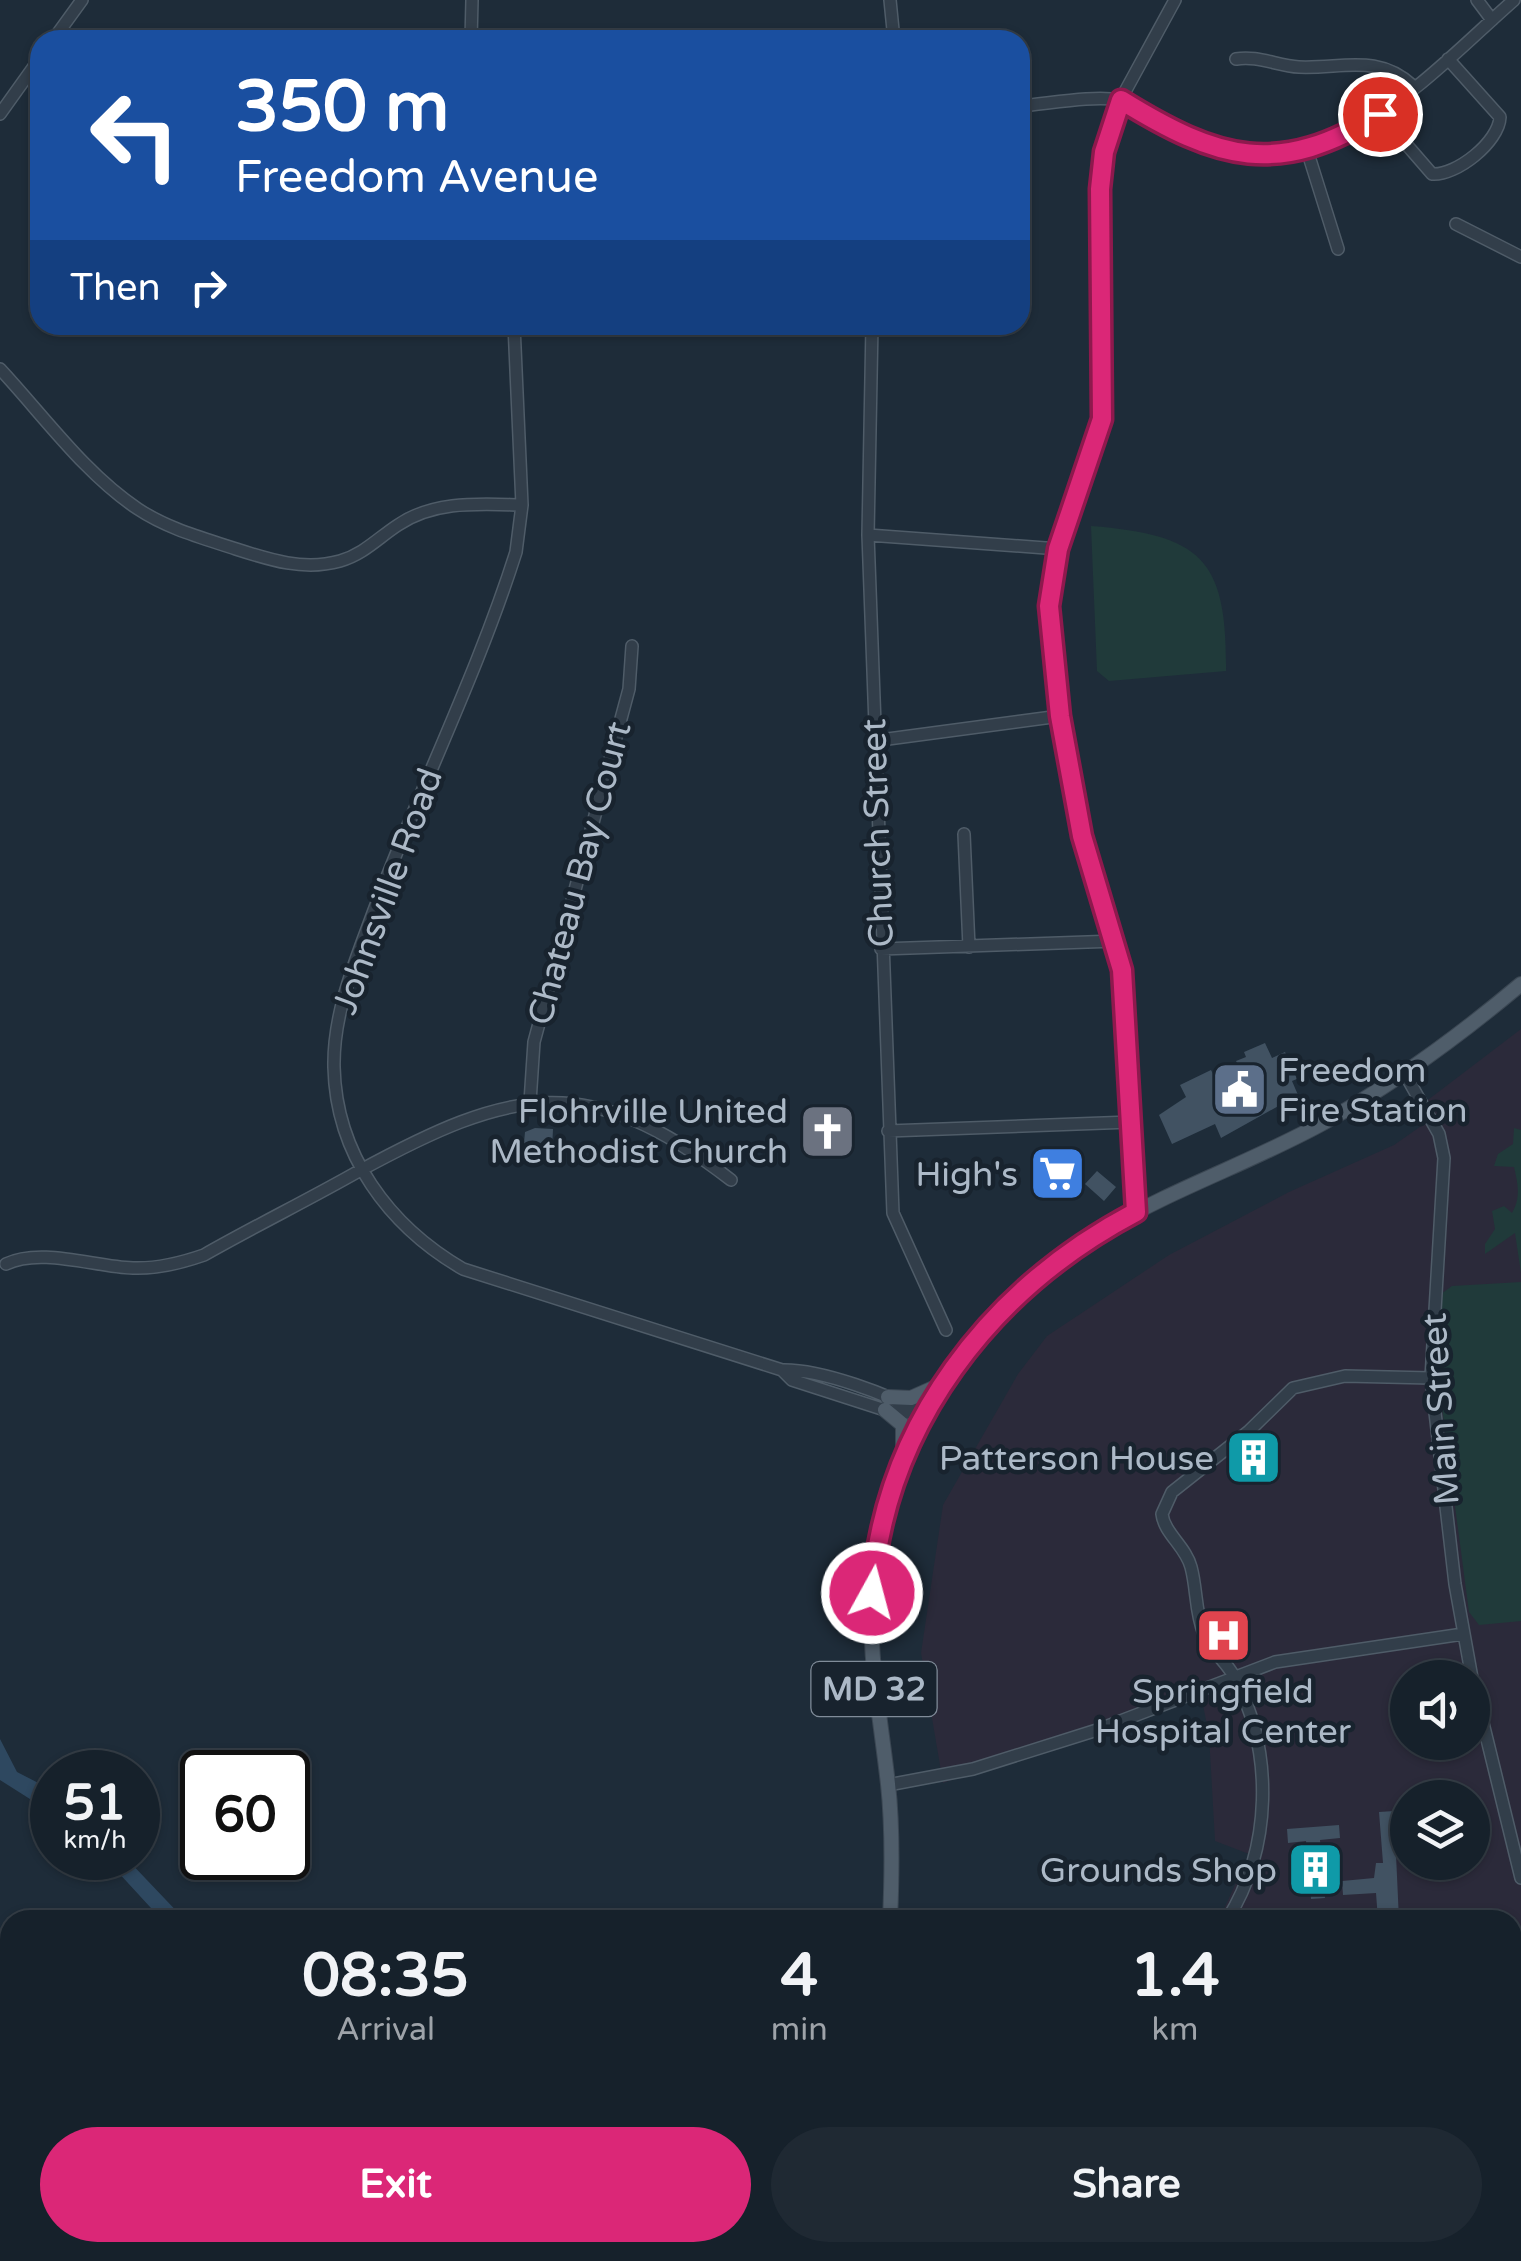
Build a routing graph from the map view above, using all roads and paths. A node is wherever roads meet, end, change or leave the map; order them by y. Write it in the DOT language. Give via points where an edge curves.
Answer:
graph roads {
  1 [pos="82,0"];
  2 [pos="472,0"];
  3 [pos="890,0"];
  4 [pos="1175,0"];
  5 [pos="1477,0"];
  6 [pos="1514,0"];
  7 [pos="1492,20"];
  8 [pos="60,30"];
  9 [pos="470,30"];
  10 [pos="893,30"];
  11 [pos="1448,58"];
  12 [pos="1236,59"];
  13 [pos="30,72"];
  14 [pos="1413,86"];
  15 [pos="1121,100"];
  16 [pos="1030,105"];
  17 [pos="0,114"];
  18 [pos="1380,114"];
  19 [pos="1307,150"];
  20 [pos="1456,224"];
  21 [pos="1338,249"];
  22 [pos="1519,251"];
  23 [pos="514,335"];
  24 [pos="872,335"];
  25 [pos="0,368"];
  26 [pos="522,505"];
  27 [pos="868,535"];
  28 [pos="1058,549"];
  29 [pos="632,646"];
  30 [pos="1060,716"];
  31 [pos="874,742"];
  32 [pos="964,834"];
  33 [pos="1116,941"];
  34 [pos="969,947"];
  35 [pos="881,949"];
  36 [pos="1521,984"];
  37 [pos="1405,1074"];
  38 [pos="530,1102"];
  39 [pos="1131,1122"];
  40 [pos="888,1131"];
  41 [pos="361,1170"];
  42 [pos="731,1180"];
  43 [pos="1136,1212"];
  44 [pos="6,1264"];
  45 [pos="946,1330"];
  46 [pos="1431,1378"];
  47 [pos="942,1382"];
  48 [pos="886,1404"];
  49 [pos="924,1414"];
  50 [pos="903,1460"];
  51 [pos="1463,1634"];
  52 [pos="1468,1660"];
  53 [pos="1234,1675"];
  54 [pos="1490,1751"];
  55 [pos="888,1785"];
  56 [pos="1521,1878"];
  57 [pos="890,1910"];
  58 [pos="1233,1910"];
  1 -- 8 [label="street"];
  2 -- 9 [label="street"];
  3 -- 10 [label="street"];
  4 -- 15 [label="street"];
  5 -- 7 [label="street"];
  6 -- 7 [label="street"];
  7 -- 11 [label="street"];
  11 -- 14 [label="street"];
  11 -- 18 [label="street" via="1500,117 1494,135 1474,154 1446,174 1432,174"];
  12 -- 14 [label="street" via="1309,67 1363,63"];
  13 -- 17 [label="street"];
  14 -- 18 [label="street"];
  15 -- 16 [label="street"];
  15 -- 19 [label="street" via="1210,148 1253,157"];
  15 -- 28 [label="street" via="1100,189 1102,419"];
  18 -- 19 [label="street"];
  19 -- 21 [label="street"];
  20 -- 22 [label="street"];
  23 -- 26 [label="street, Johnsville Road"];
  24 -- 27 [label="street, Church Street"];
  25 -- 26 [label="street" via="137,508 258,556 290,564 338,562 428,510"];
  26 -- 41 [label="street, Johnsville Road" via="506,586 340,1010 338,1098"];
  27 -- 28 [label="street"];
  27 -- 31 [label="street, Church Street"];
  28 -- 30 [label="street" via="1049,606"];
  29 -- 38 [label="street, Chateau Bay Court" via="629,689 534,1042"];
  30 -- 31 [label="street"];
  30 -- 33 [label="street" via="1082,836"];
  31 -- 35 [label="street, Church Street"];
  32 -- 34 [label="street"];
  33 -- 34 [label="street"];
  33 -- 39 [label="street"];
  34 -- 35 [label="street"];
  35 -- 40 [label="street, Church Street"];
  36 -- 37 [label="main road, MD 32"];
  37 -- 43 [label="main road, MD 32" via="1322,1124"];
  37 -- 46 [label="street, Main Street" via="1444,1158"];
  38 -- 41 [label="street" via="454,1122"];
  38 -- 42 [label="street" via="629,1116 664,1132"];
  39 -- 40 [label="street"];
  39 -- 43 [label="street"];
  40 -- 45 [label="street, Church Street" via="896,1223"];
  41 -- 44 [label="street" via="180,1264 135,1268 26,1258"];
  41 -- 48 [label="street, Johnsville Road" via="412,1234 463,1269 806,1372"];
  43 -- 47 [label="main road, MD 32" via="1046,1268 991,1320"];
  46 -- 51 [label="street, Main Street"];
  46 -- 53 [label="street" via="1345,1376 1293,1388 1172,1492 1162,1522 1192,1567 1205,1638"];
  47 -- 48 [label="main road"];
  47 -- 49 [label="main road, MD 32"];
  48 -- 49 [label="street, Johnsville Road"];
  48 -- 50 [label="main road" via="902,1425"];
  49 -- 50 [label="main road, MD 32"];
  50 -- 55 [label="main road, MD 32" via="879,1540 871,1616"];
  51 -- 52 [label="street, Main Street"];
  51 -- 53 [label="street" via="1311,1655"];
  53 -- 55 [label="street" via="1133,1718 974,1769"];
  53 -- 58 [label="street" via="1256,1739 1262,1805 1253,1869"];
  54 -- 56 [label="street, Main Street"];
  55 -- 57 [label="main road, MD 32"];
}
